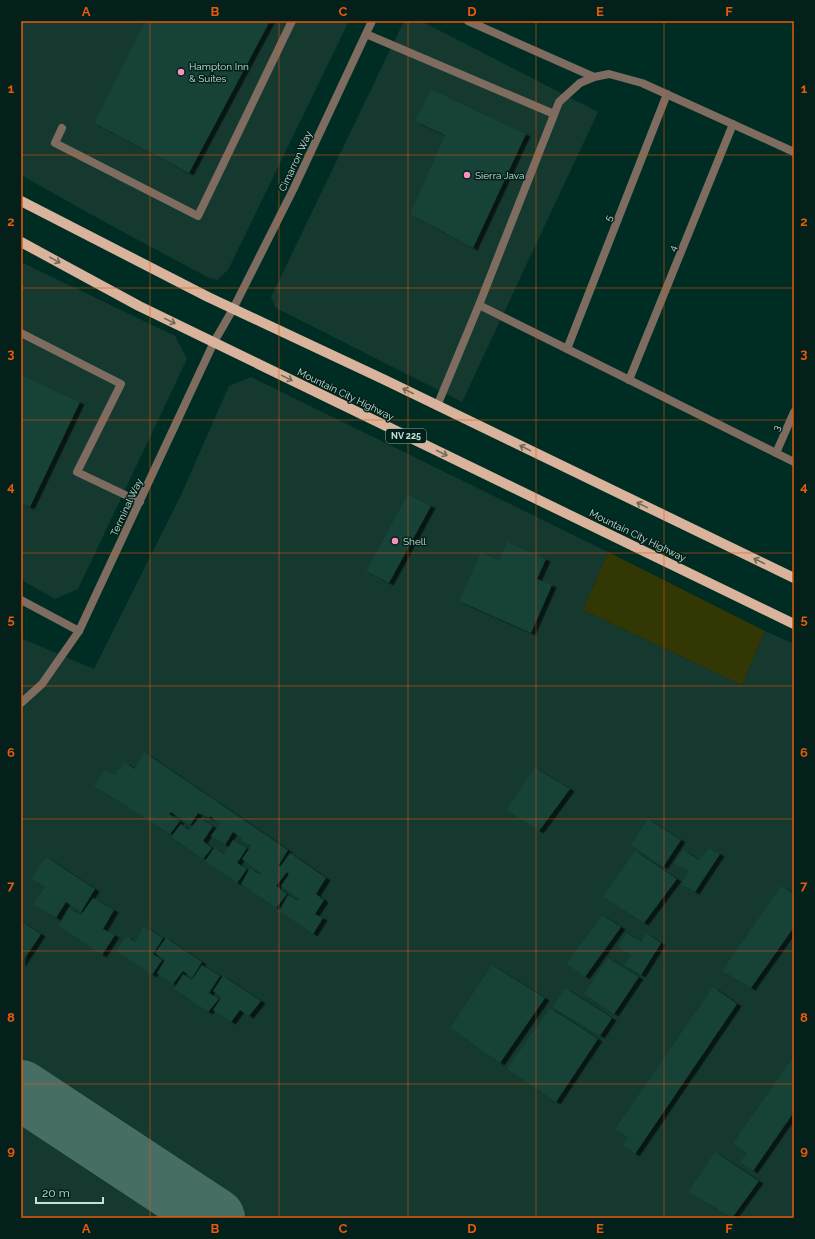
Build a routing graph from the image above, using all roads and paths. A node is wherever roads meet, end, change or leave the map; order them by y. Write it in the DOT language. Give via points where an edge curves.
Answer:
graph roads {
  1 [pos="292,21"];
  2 [pos="372,21"];
  3 [pos="468,21"];
  4 [pos="366,34"];
  5 [pos="594,77"];
  6 [pos="667,94"];
  7 [pos="554,114"];
  8 [pos="733,124"];
  9 [pos="62,128"];
  10 [pos="794,152"];
  11 [pos="21,202"];
  12 [pos="21,242"];
  13 [pos="479,305"];
  14 [pos="233,309"];
  15 [pos="21,333"];
  16 [pos="214,342"];
  17 [pos="567,349"];
  18 [pos="629,380"];
  19 [pos="437,406"];
  20 [pos="794,412"];
  21 [pos="776,453"];
  22 [pos="794,462"];
  23 [pos="140,502"];
  24 [pos="794,578"];
  25 [pos="21,600"];
  26 [pos="794,624"];
  27 [pos="79,631"];
  28 [pos="21,704"];
  1 -- 9 [label="street" via="198,216 55,143"];
  2 -- 4 [label="street, Cimarron Way"];
  3 -- 5 [label="street"];
  4 -- 7 [label="street"];
  4 -- 14 [label="street, Cimarron Way" via="293,190"];
  5 -- 6 [label="street" via="609,74 642,82"];
  5 -- 7 [label="street" via="580,83 559,102"];
  6 -- 8 [label="street"];
  6 -- 17 [label="street, 5"];
  7 -- 13 [label="street"];
  8 -- 10 [label="street"];
  8 -- 18 [label="street, 4"];
  11 -- 14 [label="main road"];
  12 -- 16 [label="main road, Mountain City Highway / NV 225, one-way" via="139,306"];
  13 -- 17 [label="street"];
  13 -- 19 [label="street"];
  14 -- 16 [label="street, Terminal Way"];
  19 -- 14 [label="main road, one-way"];
  15 -- 23 [label="street" via="121,384 77,472"];
  16 -- 23 [label="street, Terminal Way"];
  16 -- 26 [label="main road, Mountain City Highway / NV 225, one-way"];
  17 -- 18 [label="street"];
  18 -- 21 [label="street"];
  24 -- 19 [label="main road, one-way"];
  20 -- 21 [label="street, 3"];
  21 -- 22 [label="street"];
  23 -- 27 [label="street, Terminal Way"];
  25 -- 27 [label="street"];
  27 -- 28 [label="street, Terminal Way" via="42,684"];
}
